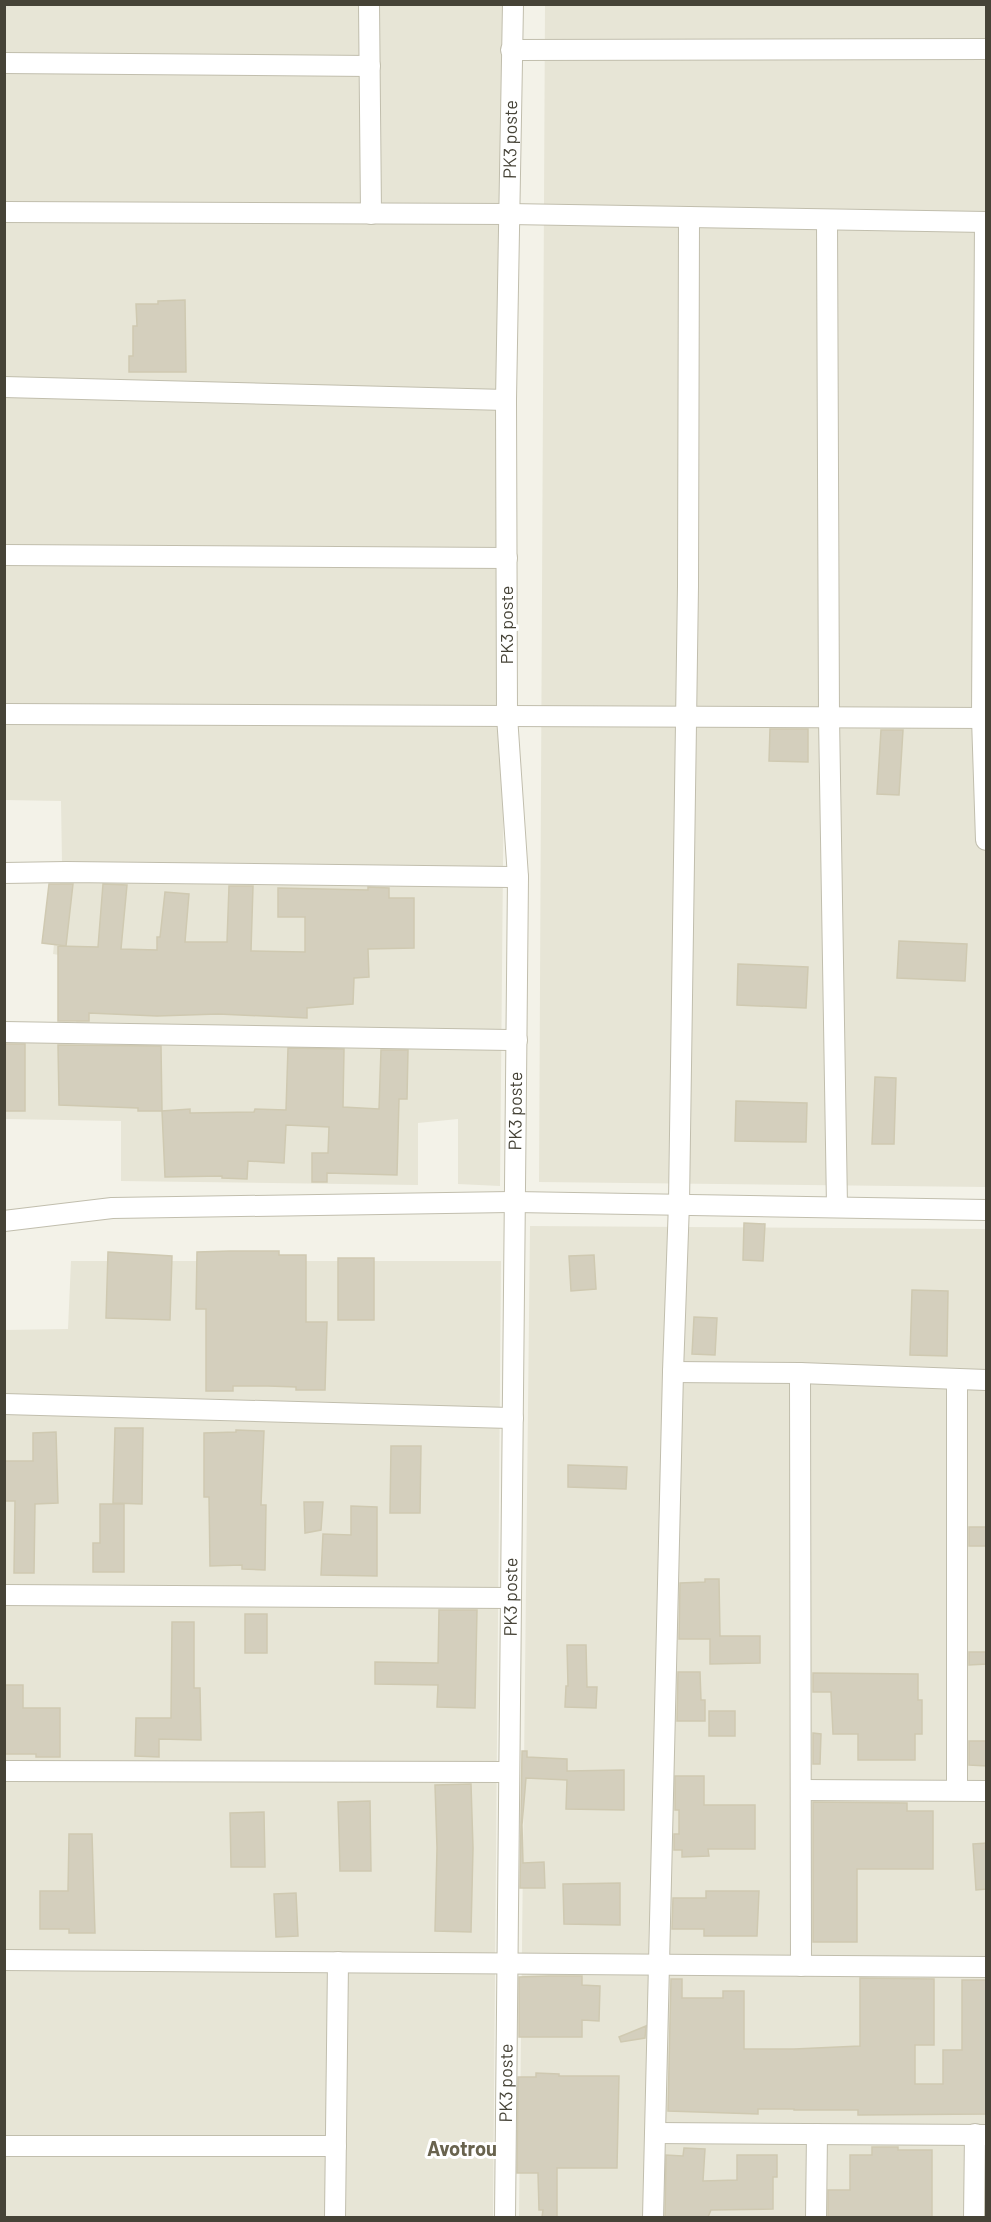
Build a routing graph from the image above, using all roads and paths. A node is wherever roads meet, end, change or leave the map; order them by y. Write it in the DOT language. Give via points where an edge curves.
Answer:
graph roads {
  1 [pos="369,4"];
  2 [pos="513,4"];
  3 [pos="987,49"];
  4 [pos="511,50"];
  5 [pos="4,63"];
  6 [pos="370,66"];
  7 [pos="4,212"];
  8 [pos="371,214"];
  9 [pos="509,214"];
  10 [pos="689,218"];
  11 [pos="827,220"];
  12 [pos="986,222"];
  13 [pos="4,387"];
  14 [pos="506,400"];
  15 [pos="4,555"];
  16 [pos="507,558"];
  17 [pos="4,714"];
  18 [pos="507,716"];
  19 [pos="686,716"];
  20 [pos="829,717"];
  21 [pos="984,718"];
  22 [pos="987,840"];
  23 [pos="4,873"];
  24 [pos="518,877"];
  25 [pos="4,1032"];
  26 [pos="517,1040"];
  27 [pos="515,1202"];
  28 [pos="679,1203"];
  29 [pos="837,1206"];
  30 [pos="987,1210"];
  31 [pos="4,1221"];
  32 [pos="673,1372"];
  33 [pos="800,1373"];
  34 [pos="957,1379"];
  35 [pos="987,1380"];
  36 [pos="4,1404"];
  37 [pos="513,1418"];
  38 [pos="4,1594"];
  39 [pos="511,1598"];
  40 [pos="4,1771"];
  41 [pos="509,1772"];
  42 [pos="801,1790"];
  43 [pos="957,1790"];
  44 [pos="987,1791"];
  45 [pos="4,1960"];
  46 [pos="338,1962"];
  47 [pos="508,1964"];
  48 [pos="659,1965"];
  49 [pos="801,1966"];
  50 [pos="987,1967"];
  51 [pos="655,2133"];
  52 [pos="817,2134"];
  53 [pos="981,2134"];
  54 [pos="4,2146"];
  55 [pos="336,2146"];
  56 [pos="335,2217"];
  57 [pos="505,2217"];
  58 [pos="653,2217"];
  59 [pos="816,2217"];
  60 [pos="974,2217"];
  1 -- 6 [label="street"];
  2 -- 4 [label="street, PK3 poste"];
  3 -- 4 [label="street"];
  4 -- 9 [label="street, PK3 poste"];
  5 -- 6 [label="street"];
  6 -- 8 [label="street"];
  7 -- 8 [label="street"];
  8 -- 9 [label="street"];
  9 -- 10 [label="street"];
  9 -- 14 [label="street, PK3 poste"];
  10 -- 11 [label="street"];
  10 -- 19 [label="street"];
  11 -- 12 [label="street"];
  11 -- 20 [label="street"];
  12 -- 21 [label="street"];
  13 -- 14 [label="street"];
  14 -- 16 [label="street, PK3 poste"];
  15 -- 16 [label="street"];
  16 -- 18 [label="street, PK3 poste"];
  17 -- 18 [label="street"];
  18 -- 19 [label="street"];
  18 -- 24 [label="street, PK3 poste"];
  19 -- 20 [label="street"];
  19 -- 28 [label="street"];
  20 -- 21 [label="street"];
  20 -- 29 [label="street"];
  21 -- 22 [label="street"];
  23 -- 24 [label="street"];
  24 -- 26 [label="street, PK3 poste"];
  25 -- 26 [label="street"];
  26 -- 27 [label="street, PK3 poste"];
  27 -- 28 [label="street"];
  27 -- 31 [label="street" via="112,1208"];
  27 -- 37 [label="street, PK3 poste"];
  28 -- 29 [label="street"];
  28 -- 32 [label="street"];
  29 -- 30 [label="street"];
  32 -- 33 [label="street"];
  32 -- 48 [label="street"];
  33 -- 34 [label="street"];
  33 -- 42 [label="street"];
  34 -- 35 [label="street"];
  34 -- 43 [label="street"];
  36 -- 37 [label="street"];
  37 -- 39 [label="street, PK3 poste"];
  38 -- 39 [label="street"];
  39 -- 41 [label="street, PK3 poste"];
  40 -- 41 [label="street"];
  41 -- 47 [label="street, PK3 poste"];
  42 -- 43 [label="street"];
  42 -- 49 [label="street"];
  43 -- 44 [label="street"];
  45 -- 46 [label="street"];
  46 -- 47 [label="street"];
  46 -- 55 [label="street"];
  47 -- 48 [label="street"];
  47 -- 57 [label="street, PK3 poste"];
  48 -- 49 [label="street"];
  48 -- 51 [label="street"];
  49 -- 50 [label="street"];
  51 -- 52 [label="street"];
  51 -- 58 [label="street"];
  52 -- 53 [label="street"];
  52 -- 59 [label="street"];
  53 -- 60 [label="street"];
  54 -- 55 [label="street"];
  55 -- 56 [label="street"];
}
